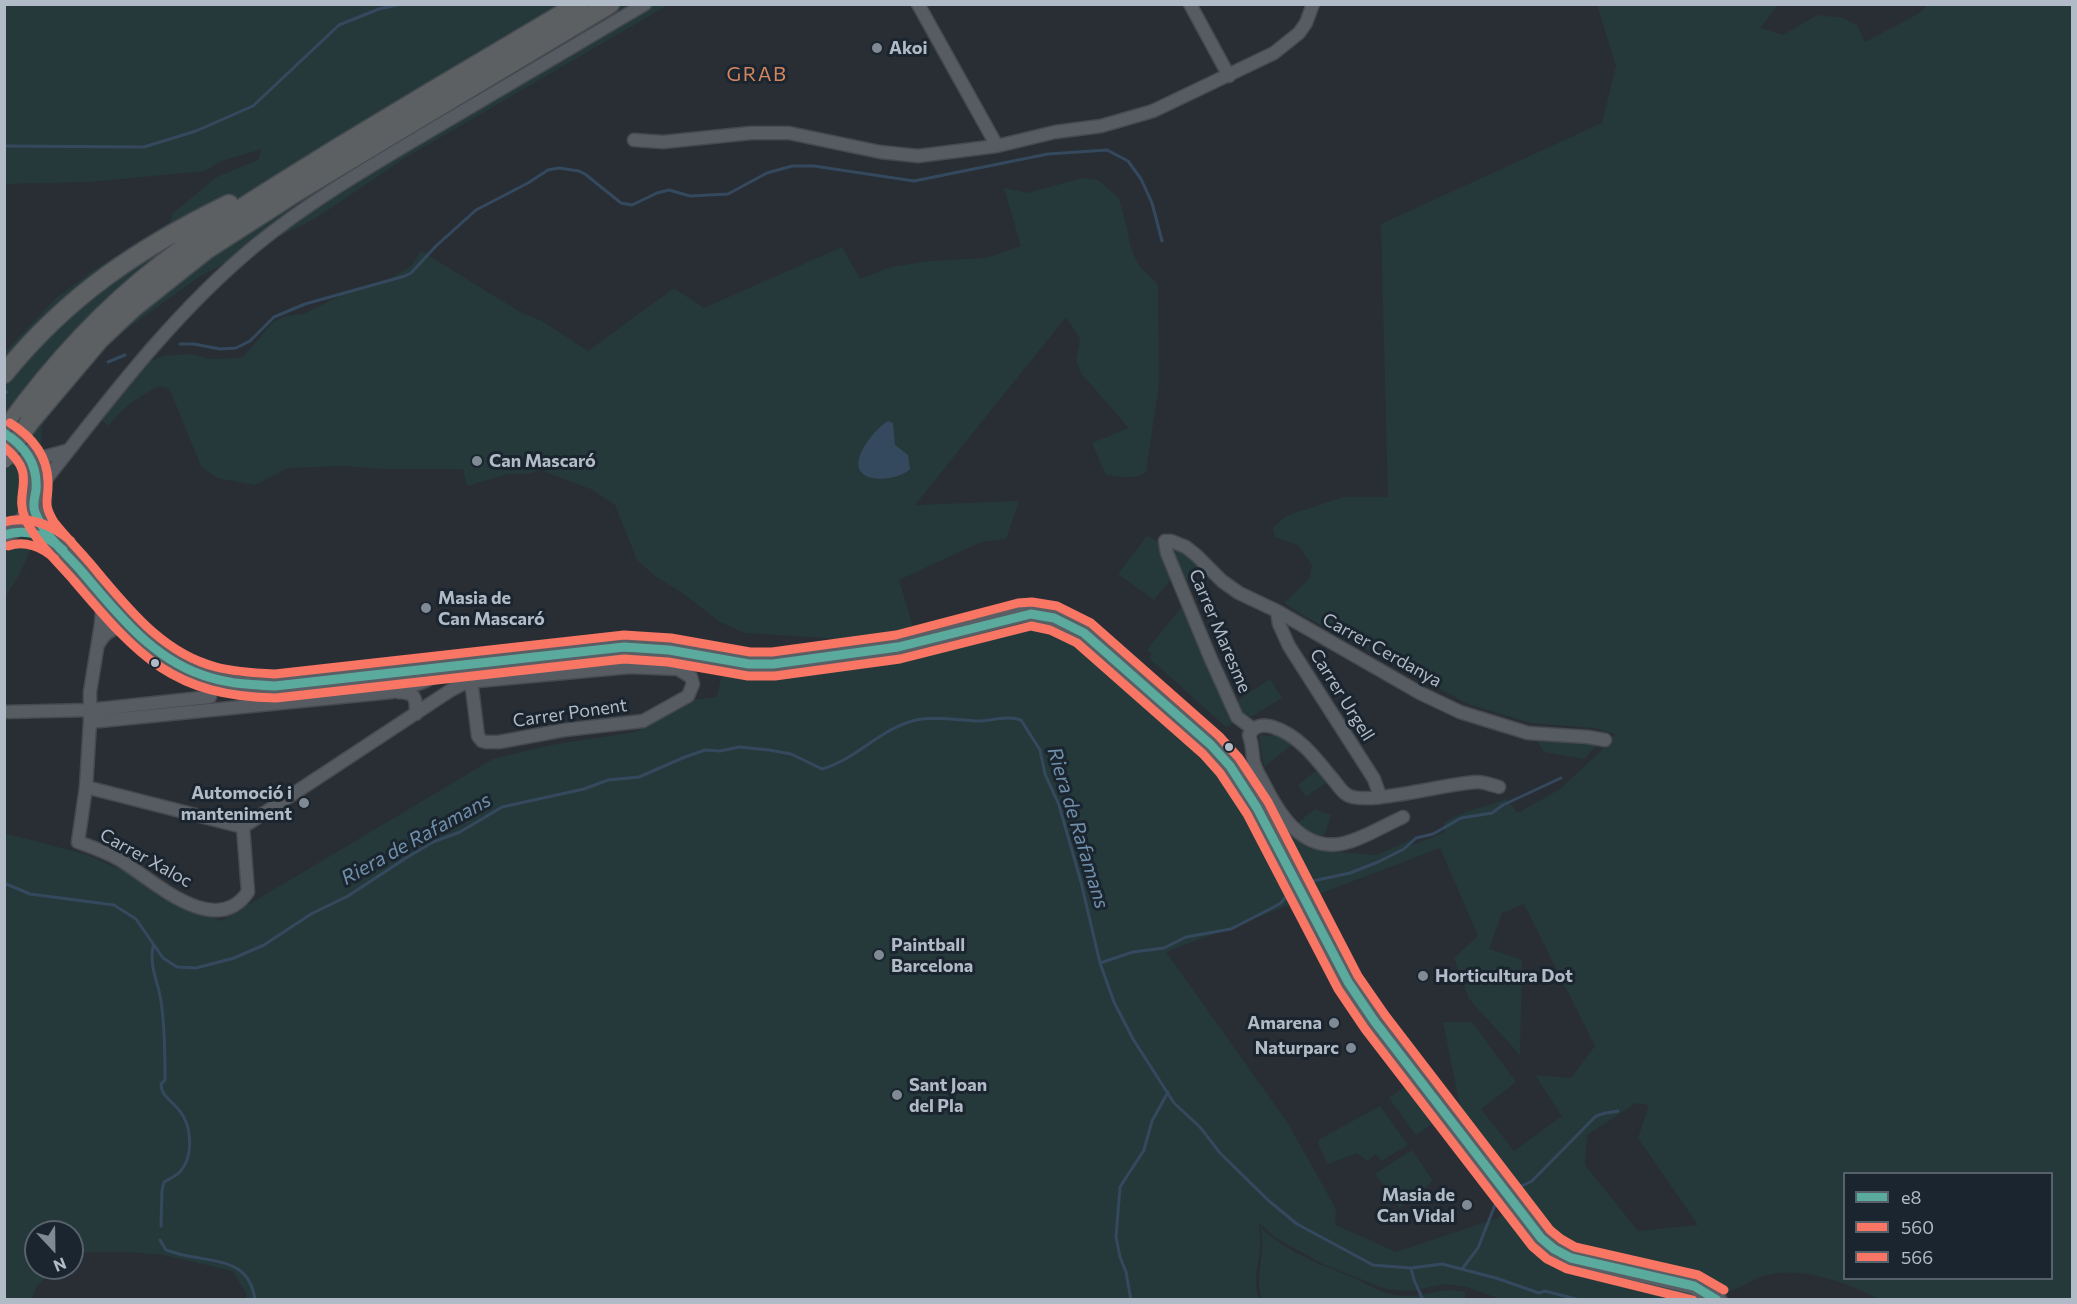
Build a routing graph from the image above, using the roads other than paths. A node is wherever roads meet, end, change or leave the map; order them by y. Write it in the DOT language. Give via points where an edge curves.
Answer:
graph roads {
  1 [pos="579,4"];
  2 [pos="610,4"];
  3 [pos="645,4"];
  4 [pos="918,4"];
  5 [pos="1190,4"];
  6 [pos="1313,4"];
  7 [pos="1229,76"];
  8 [pos="634,140"];
  9 [pos="997,146"];
  10 [pos="309,166"];
  11 [pos="4,374"];
  12 [pos="24,417"];
  13 [pos="4,433"];
  14 [pos="67,450"];
  15 [pos="27,453"];
  16 [pos="4,459"];
  17 [pos="34,498"];
  18 [pos="6,535"];
  19 [pos="54,540"];
  20 [pos="1165,541"];
  21 [pos="104,598"];
  22 [pos="1277,611"];
  23 [pos="129,627"];
  24 [pos="97,647"];
  25 [pos="512,660"];
  26 [pos="450,668"];
  27 [pos="467,682"];
  28 [pos="392,692"];
  29 [pos="210,697"];
  30 [pos="4,712"];
  31 [pos="416,714"];
  32 [pos="90,716"];
  33 [pos="1252,735"];
  34 [pos="1605,740"];
  35 [pos="1252,756"];
  36 [pos="1259,774"];
  37 [pos="1241,781"];
  38 [pos="86,787"];
  39 [pos="1499,787"];
  40 [pos="1380,796"];
  41 [pos="1403,817"];
  42 [pos="243,827"];
  43 [pos="1718,1299"];
  1 -- 10 [label="highway"];
  2 -- 12 [label="highway" via="206,250 132,308"];
  3 -- 14 [label="street" via="296,214 189,308"];
  4 -- 9 [label="street"];
  5 -- 7 [label="street"];
  6 -- 7 [label="street" via="1306,24 1290,42"];
  7 -- 9 [label="street" via="1134,118"];
  8 -- 9 [label="street" via="663,142 789,133 903,156"];
  10 -- 11 [label="highway" via="215,211 120,266 63,310"];
  10 -- 12 [label="highway" via="247,203 132,289 44,379"];
  12 -- 13 [label="highway"];
  12 -- 16 [label="highway, bridge"];
  13 -- 15 [label="main road"];
  14 -- 15 [label="street" via="44,457"];
  14 -- 17 [label="street"];
  15 -- 17 [label="main road" via="36,475"];
  17 -- 18 [label="main road" via="26,518"];
  17 -- 19 [label="main road" via="39,519"];
  18 -- 19 [label="main road" via="32,533"];
  19 -- 21 [label="main road"];
  20 -- 22 [label="street, Carrer Cerdanya" via="1186,548 1230,588"];
  20 -- 33 [label="street, Carrer Maresme" via="1175,574 1237,717"];
  21 -- 23 [label="main road"];
  21 -- 24 [label="street, Carrer Xaloc"];
  22 -- 34 [label="street, Carrer Cerdanya" via="1460,712 1528,733"];
  22 -- 40 [label="street, Carrer Urgell" via="1289,646 1374,779"];
  23 -- 24 [label="street" via="112,629"];
  23 -- 26 [label="main road" via="179,666 217,681 250,686"];
  24 -- 32 [label="street, Carrer Xaloc"];
  25 -- 26 [label="main road"];
  25 -- 27 [label="street, Carrer Ponent"];
  25 -- 37 [label="main road" via="636,647 773,664 898,648 1000,619 1040,615 1066,622 1099,645 1211,746"];
  26 -- 27 [label="street"];
  26 -- 28 [label="street" via="418,686"];
  27 -- 27 [label="street, Carrer Ponent" via="630,667 678,669 691,677 693,684 688,696 643,721 486,742 478,736 472,688"];
  27 -- 31 [label="street, Carrer Ponent"];
  28 -- 31 [label="street" via="414,696"];
  28 -- 32 [label="street"];
  29 -- 32 [label="street"];
  30 -- 32 [label="street"];
  31 -- 42 [label="street, Carrer Ponent"];
  32 -- 38 [label="street, Carrer Xaloc"];
  33 -- 35 [label="street"];
  33 -- 40 [label="street" via="1266,725 1284,731 1315,757 1347,796"];
  35 -- 36 [label="street"];
  35 -- 37 [label="street"];
  36 -- 37 [label="street"];
  36 -- 41 [label="street" via="1286,821 1318,842 1341,844"];
  37 -- 43 [label="main road" via="1348,982 1541,1238 1571,1258 1694,1286"];
  38 -- 42 [label="street"];
  38 -- 42 [label="street, Carrer Xaloc" via="78,842 100,850 172,895 207,910 226,910 248,892"];
  39 -- 40 [label="street" via="1479,782"];
}
